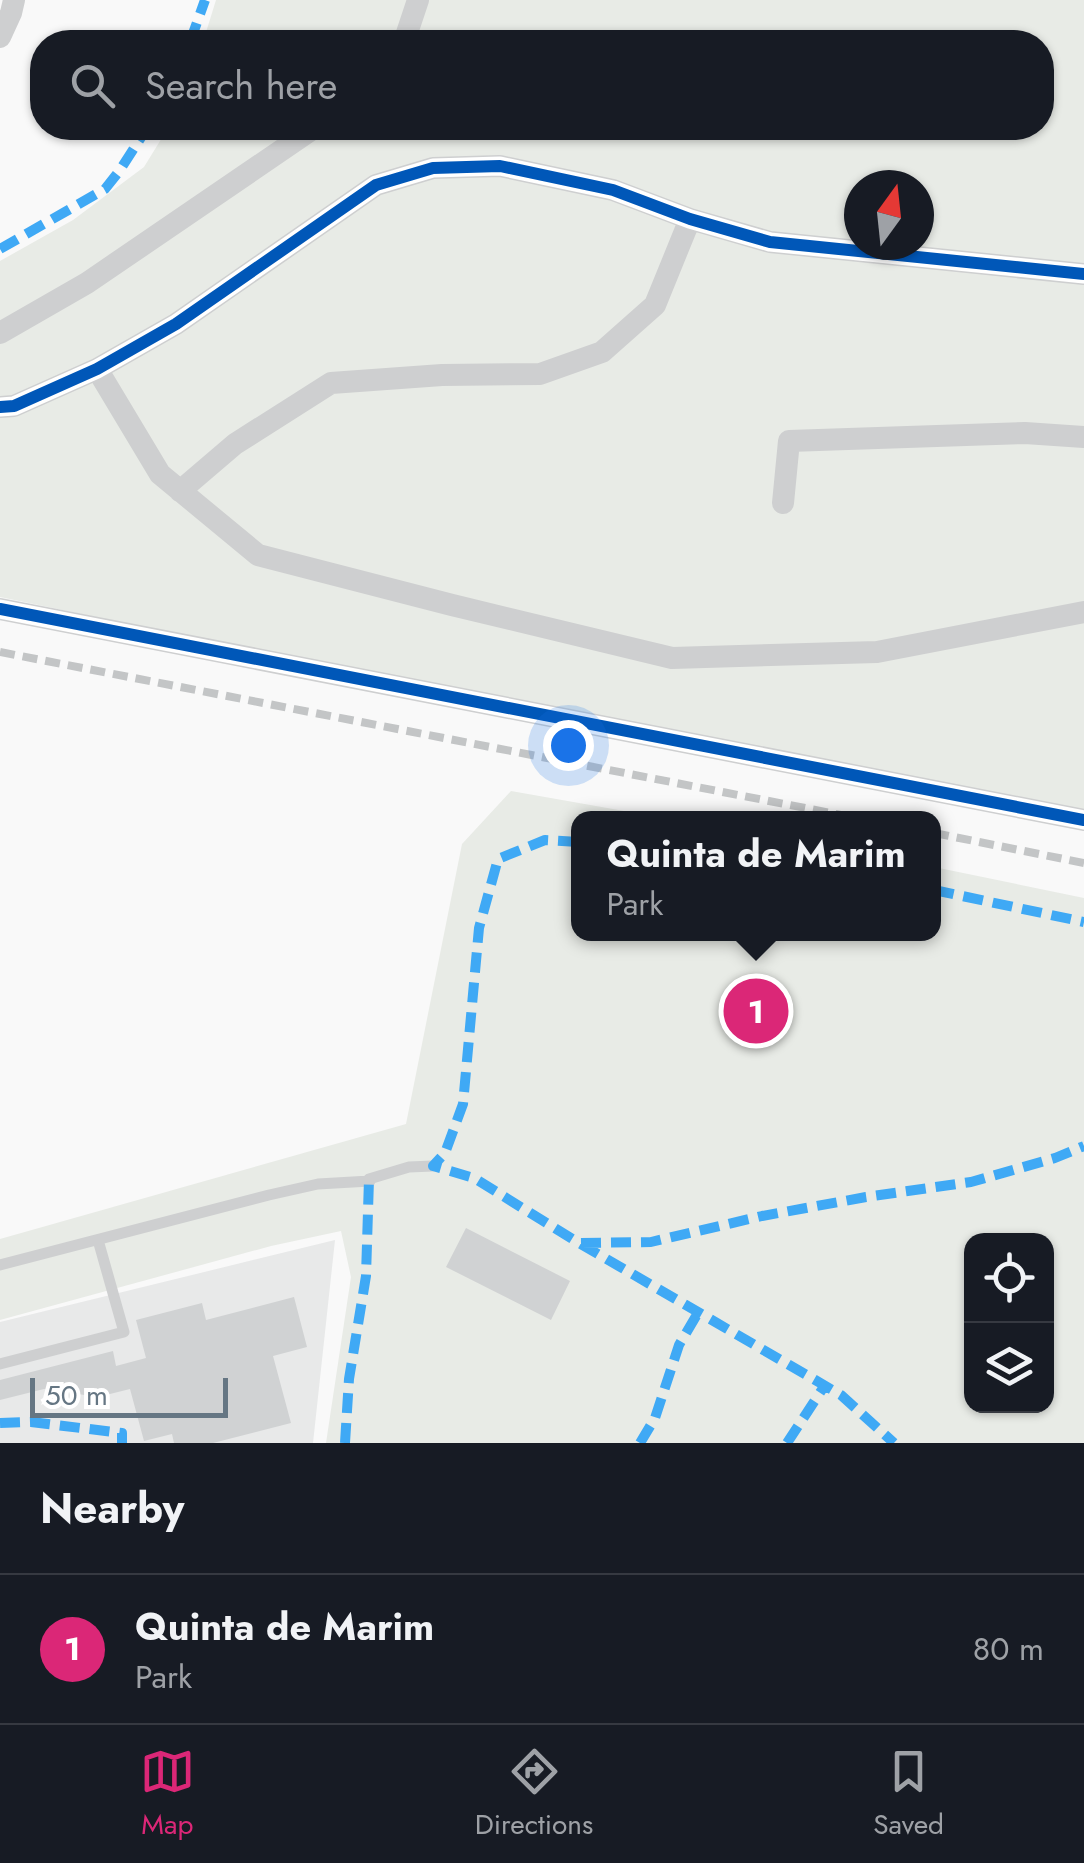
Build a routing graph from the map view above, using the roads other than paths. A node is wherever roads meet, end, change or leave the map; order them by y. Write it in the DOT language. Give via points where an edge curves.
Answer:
graph roads {
  1 [pos="14,0"];
  2 [pos="418,0"];
  3 [pos="408,30"];
  4 [pos="0,37"];
  5 [pos="296,140"];
  6 [pos="690,219"];
  7 [pos="1084,274"];
  8 [pos="0,332"];
  9 [pos="97,370"];
  10 [pos="0,408"];
  11 [pos="1084,437"];
  12 [pos="180,490"];
  13 [pos="783,504"];
  14 [pos="0,609"];
  15 [pos="1084,612"];
  16 [pos="1084,820"];
  17 [pos="434,1166"];
  18 [pos="98,1240"];
  19 [pos="0,1265"];
  20 [pos="0,1364"];
  1 -- 4 [label="street"];
  2 -- 3 [label="street"];
  5 -- 8 [label="street" via="87,283"];
  6 -- 7 [label="street" via="770,242"];
  6 -- 9 [label="street" via="613,190 500,166 432,168 376,184 176,324"];
  6 -- 12 [label="street" via="655,305 602,352 540,374 332,383 235,444"];
  9 -- 10 [label="street"];
  9 -- 12 [label="street" via="160,474"];
  11 -- 13 [label="street" via="789,441"];
  12 -- 15 [label="street" via="258,555 672,658 877,652"];
  14 -- 16 [label="street"];
  17 -- 18 [label="lane" via="270,1194"];
  18 -- 19 [label="lane"];
  18 -- 20 [label="lane" via="124,1332"];
}
